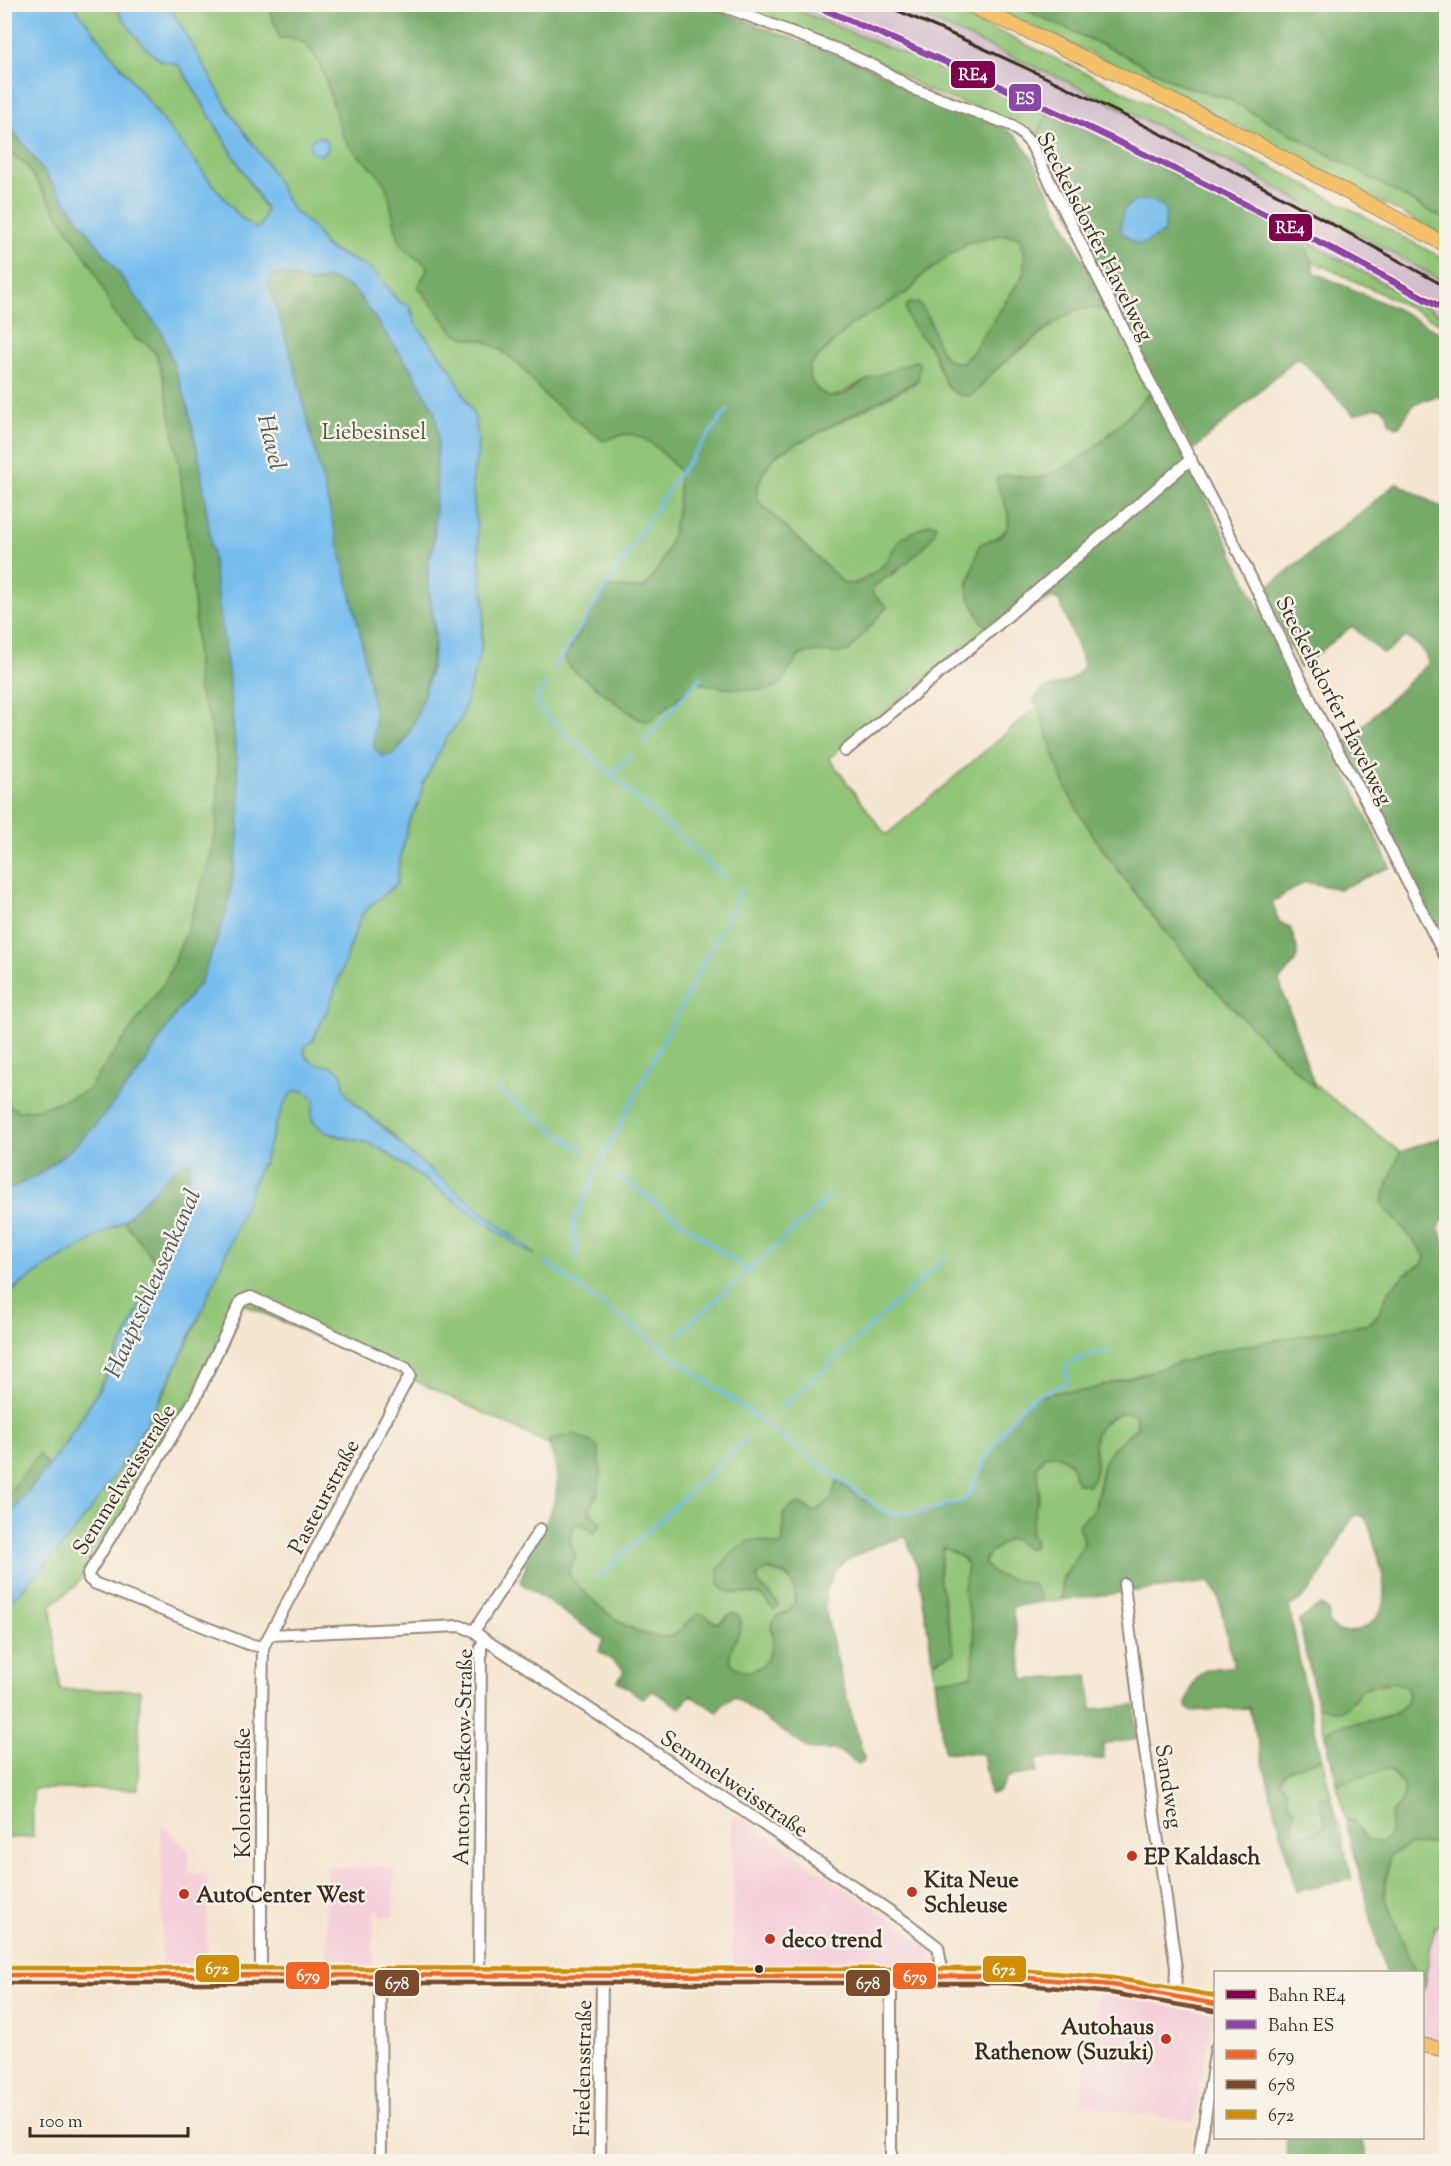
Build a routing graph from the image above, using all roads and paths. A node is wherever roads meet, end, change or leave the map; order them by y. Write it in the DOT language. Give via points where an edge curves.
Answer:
graph roads {
  1 [pos="717,4"];
  2 [pos="967,4"];
  3 [pos="1446,245"];
  4 [pos="1191,459"];
  5 [pos="845,751"];
  6 [pos="1446,958"];
  7 [pos="410,1375"];
  8 [pos="540,1528"];
  9 [pos="1124,1584"];
  10 [pos="474,1631"];
  11 [pos="270,1635"];
  12 [pos="484,1639"];
  13 [pos="263,1647"];
  14 [pos="4,1975"];
  15 [pos="261,1975"];
  16 [pos="380,1975"];
  17 [pos="479,1976"];
  18 [pos="602,1976"];
  19 [pos="891,1976"];
  20 [pos="943,1976"];
  21 [pos="1175,1995"];
  22 [pos="1214,2004"];
  23 [pos="1424,2045"];
  24 [pos="1446,2050"];
  25 [pos="1214,2055"];
  26 [pos="381,2162"];
  27 [pos="600,2162"];
  28 [pos="891,2162"];
  29 [pos="1198,2162"];
  1 -- 4 [label="street, Steckelsdorfer Havelweg" via="866,62 916,90 1011,125 1022,134 1031,144"];
  2 -- 3 [label="main road" via="1222,125"];
  4 -- 5 [label="street"];
  4 -- 6 [label="street, Steckelsdorfer Havelweg" via="1321,721"];
  7 -- 11 [label="street, Pasteurstraße"];
  7 -- 13 [label="street, Semmelweisstraße" via="406,1368 251,1297 241,1301 195,1399 89,1572 88,1579 94,1583"];
  8 -- 10 [label="street, Anton-Saefkow-Straße"];
  9 -- 21 [label="street, Sandweg" via="1176,1968"];
  10 -- 11 [label="street" via="460,1626"];
  10 -- 12 [label="street, Anton-Saefkow-Straße"];
  11 -- 13 [label="street"];
  12 -- 17 [label="street, Anton-Saefkow-Straße" via="480,1647"];
  12 -- 20 [label="street, Semmelweisstraße" via="907,1923 938,1947"];
  13 -- 15 [label="street, Koloniestraße"];
  14 -- 15 [label="main road"];
  15 -- 16 [label="main road"];
  16 -- 17 [label="main road"];
  16 -- 26 [label="street"];
  17 -- 18 [label="main road"];
  18 -- 19 [label="main road"];
  18 -- 27 [label="street, Friedensstraße"];
  19 -- 20 [label="main road"];
  19 -- 28 [label="street"];
  20 -- 21 [label="main road" via="1066,1979"];
  21 -- 22 [label="main road"];
  23 -- 24 [label="main road"];
  25 -- 29 [label="street"];
}
